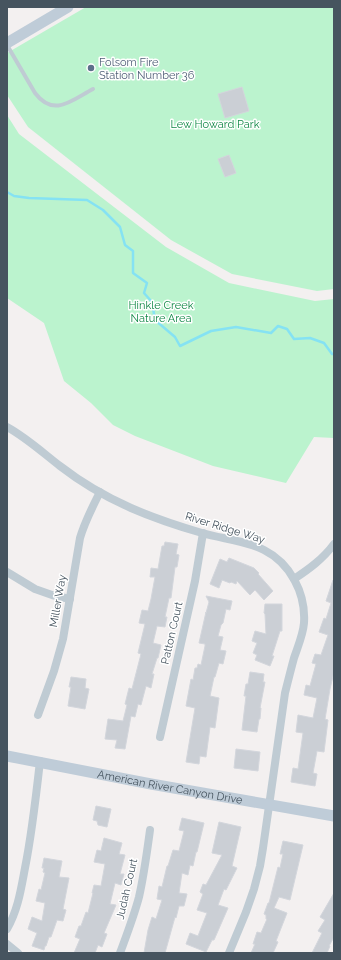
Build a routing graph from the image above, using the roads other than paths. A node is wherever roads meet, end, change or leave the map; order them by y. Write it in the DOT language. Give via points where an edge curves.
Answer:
graph roads {
  1 [pos="68,7"];
  2 [pos="7,44"];
  3 [pos="93,89"];
  4 [pos="7,427"];
  5 [pos="100,492"];
  6 [pos="204,533"];
  7 [pos="334,544"];
  8 [pos="7,572"];
  9 [pos="294,579"];
  10 [pos="70,599"];
  11 [pos="38,715"];
  12 [pos="160,737"];
  13 [pos="7,756"];
  14 [pos="40,762"];
  15 [pos="270,804"];
  16 [pos="334,816"];
  17 [pos="150,830"];
  18 [pos="7,929"];
  19 [pos="7,944"];
  20 [pos="18,953"];
  21 [pos="120,953"];
  22 [pos="229,953"];
  1 -- 2 [label="main road"];
  2 -- 3 [label="lane" via="35,92 45,103 53,106 63,105"];
  4 -- 5 [label="street, River Ridge Way"];
  5 -- 6 [label="street, River Ridge Way" via="143,513"];
  5 -- 10 [label="street, Miller Way" via="83,527"];
  6 -- 9 [label="street, River Ridge Way" via="263,550 279,562"];
  6 -- 12 [label="street, Patton Court"];
  7 -- 9 [label="street" via="311,568"];
  8 -- 10 [label="street" via="35,589"];
  9 -- 15 [label="street, River Ridge Way" via="302,598 304,623 285,693"];
  10 -- 11 [label="street, Miller Way" via="63,639"];
  13 -- 14 [label="main road, American River Canyon Drive"];
  14 -- 15 [label="main road, American River Canyon Drive"];
  14 -- 18 [label="street" via="31,837 20,896"];
  15 -- 16 [label="main road, American River Canyon Drive"];
  15 -- 22 [label="street, River Ridge Way" via="254,889"];
  17 -- 21 [label="street, Judah Court" via="139,897"];
  19 -- 20 [label="street"];
}
